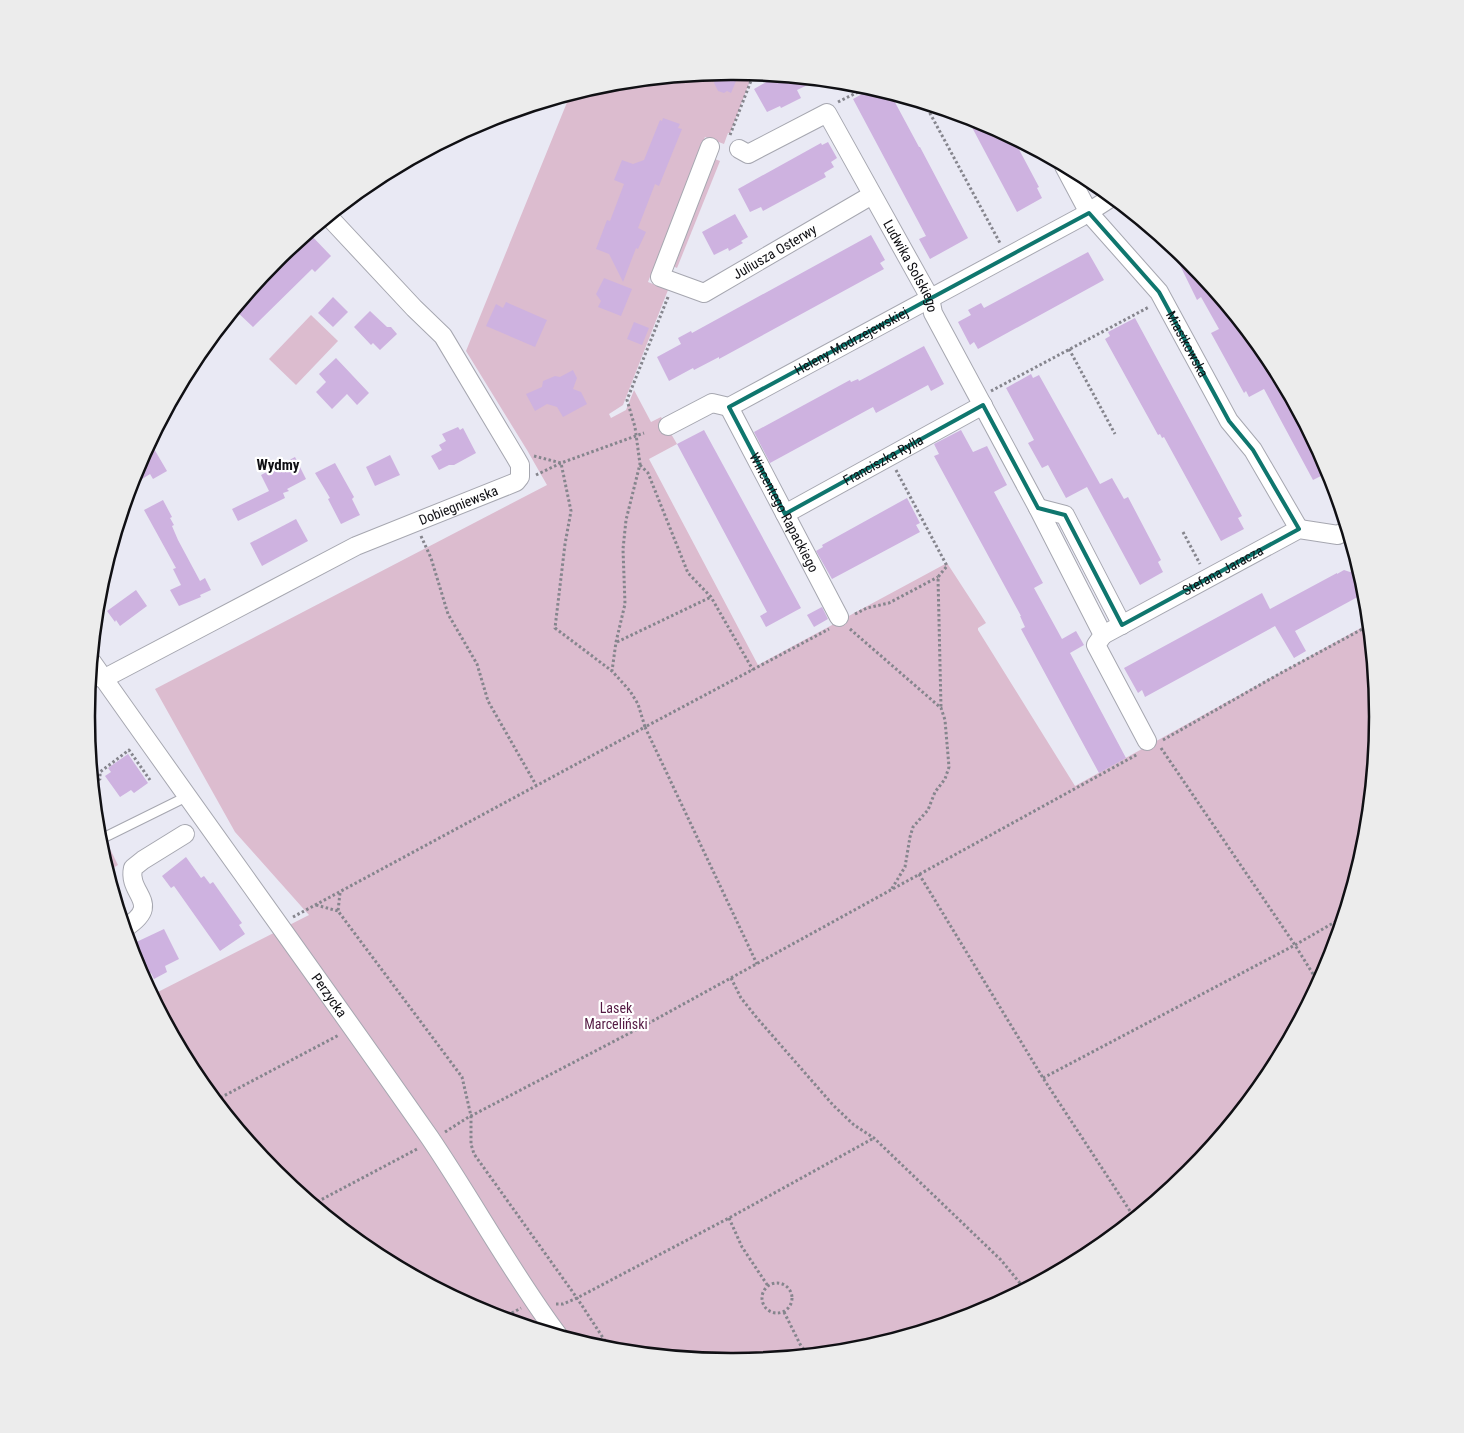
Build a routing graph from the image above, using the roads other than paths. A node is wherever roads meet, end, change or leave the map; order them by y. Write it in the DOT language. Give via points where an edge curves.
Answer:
graph roads {
  1 [pos="734,142"];
  2 [pos="710,146"];
  3 [pos="1070,177"];
  4 [pos="872,195"];
  5 [pos="1106,202"];
  6 [pos="1089,213"];
  7 [pos="334,221"];
  8 [pos="930,298"];
  9 [pos="984,399"];
  10 [pos="728,407"];
  11 [pos="668,426"];
  12 [pos="1038,508"];
  13 [pos="785,514"];
  14 [pos="1298,529"];
  15 [pos="1341,533"];
  16 [pos="840,619"];
  17 [pos="1122,625"];
  18 [pos="1103,635"];
  19 [pos="97,670"];
  20 [pos="103,679"];
  21 [pos="1148,745"];
  22 [pos="188,796"];
  23 [pos="195,828"];
  24 [pos="107,836"];
  25 [pos="130,925"];
  26 [pos="552,1326"];
  1 -- 4 [label="street, Ludwika Solskiego" via="748,154 827,113"];
  2 -- 4 [label="street, Juliusza Osterwy" via="660,277 672,286 704,293"];
  3 -- 6 [label="street, Miastkowska"];
  4 -- 8 [label="street, Ludwika Solskiego"];
  5 -- 6 [label="street, Heleny Modrzejewskiej"];
  6 -- 8 [label="street, Heleny Modrzejewskiej"];
  6 -- 14 [label="street, Miastkowska" via="1159,292 1229,420 1253,450"];
  7 -- 20 [label="street, Dobiegniewska" via="444,336 516,458 520,477 516,482 356,546"];
  8 -- 9 [label="street, Ludwika Solskiego" via="933,313"];
  8 -- 10 [label="street, Heleny Modrzejewskiej"];
  9 -- 12 [label="street, Ludwika Solskiego"];
  9 -- 13 [label="street, Franciszka Rylla" via="889,457"];
  10 -- 11 [label="street, Heleny Modrzejewskiej" via="712,403"];
  10 -- 13 [label="street, Wincentego Rapackiego"];
  12 -- 17 [label="street" via="1065,515"];
  12 -- 18 [label="street, Ludwika Solskiego"];
  13 -- 16 [label="street, Wincentego Rapackiego"];
  14 -- 15 [label="street"];
  14 -- 17 [label="street, Stefana Jaracza"];
  17 -- 18 [label="street, Stefana Jaracza"];
  18 -- 21 [label="street" via="1096,645"];
  19 -- 20 [label="street, Perzycka"];
  20 -- 22 [label="street, Perzycka"];
  22 -- 23 [label="street, Perzycka"];
  22 -- 24 [label="lane"];
  23 -- 25 [label="street" via="133,868 133,880 143,908 141,915"];
  23 -- 26 [label="street, Perzycka" via="432,1141"];
}
